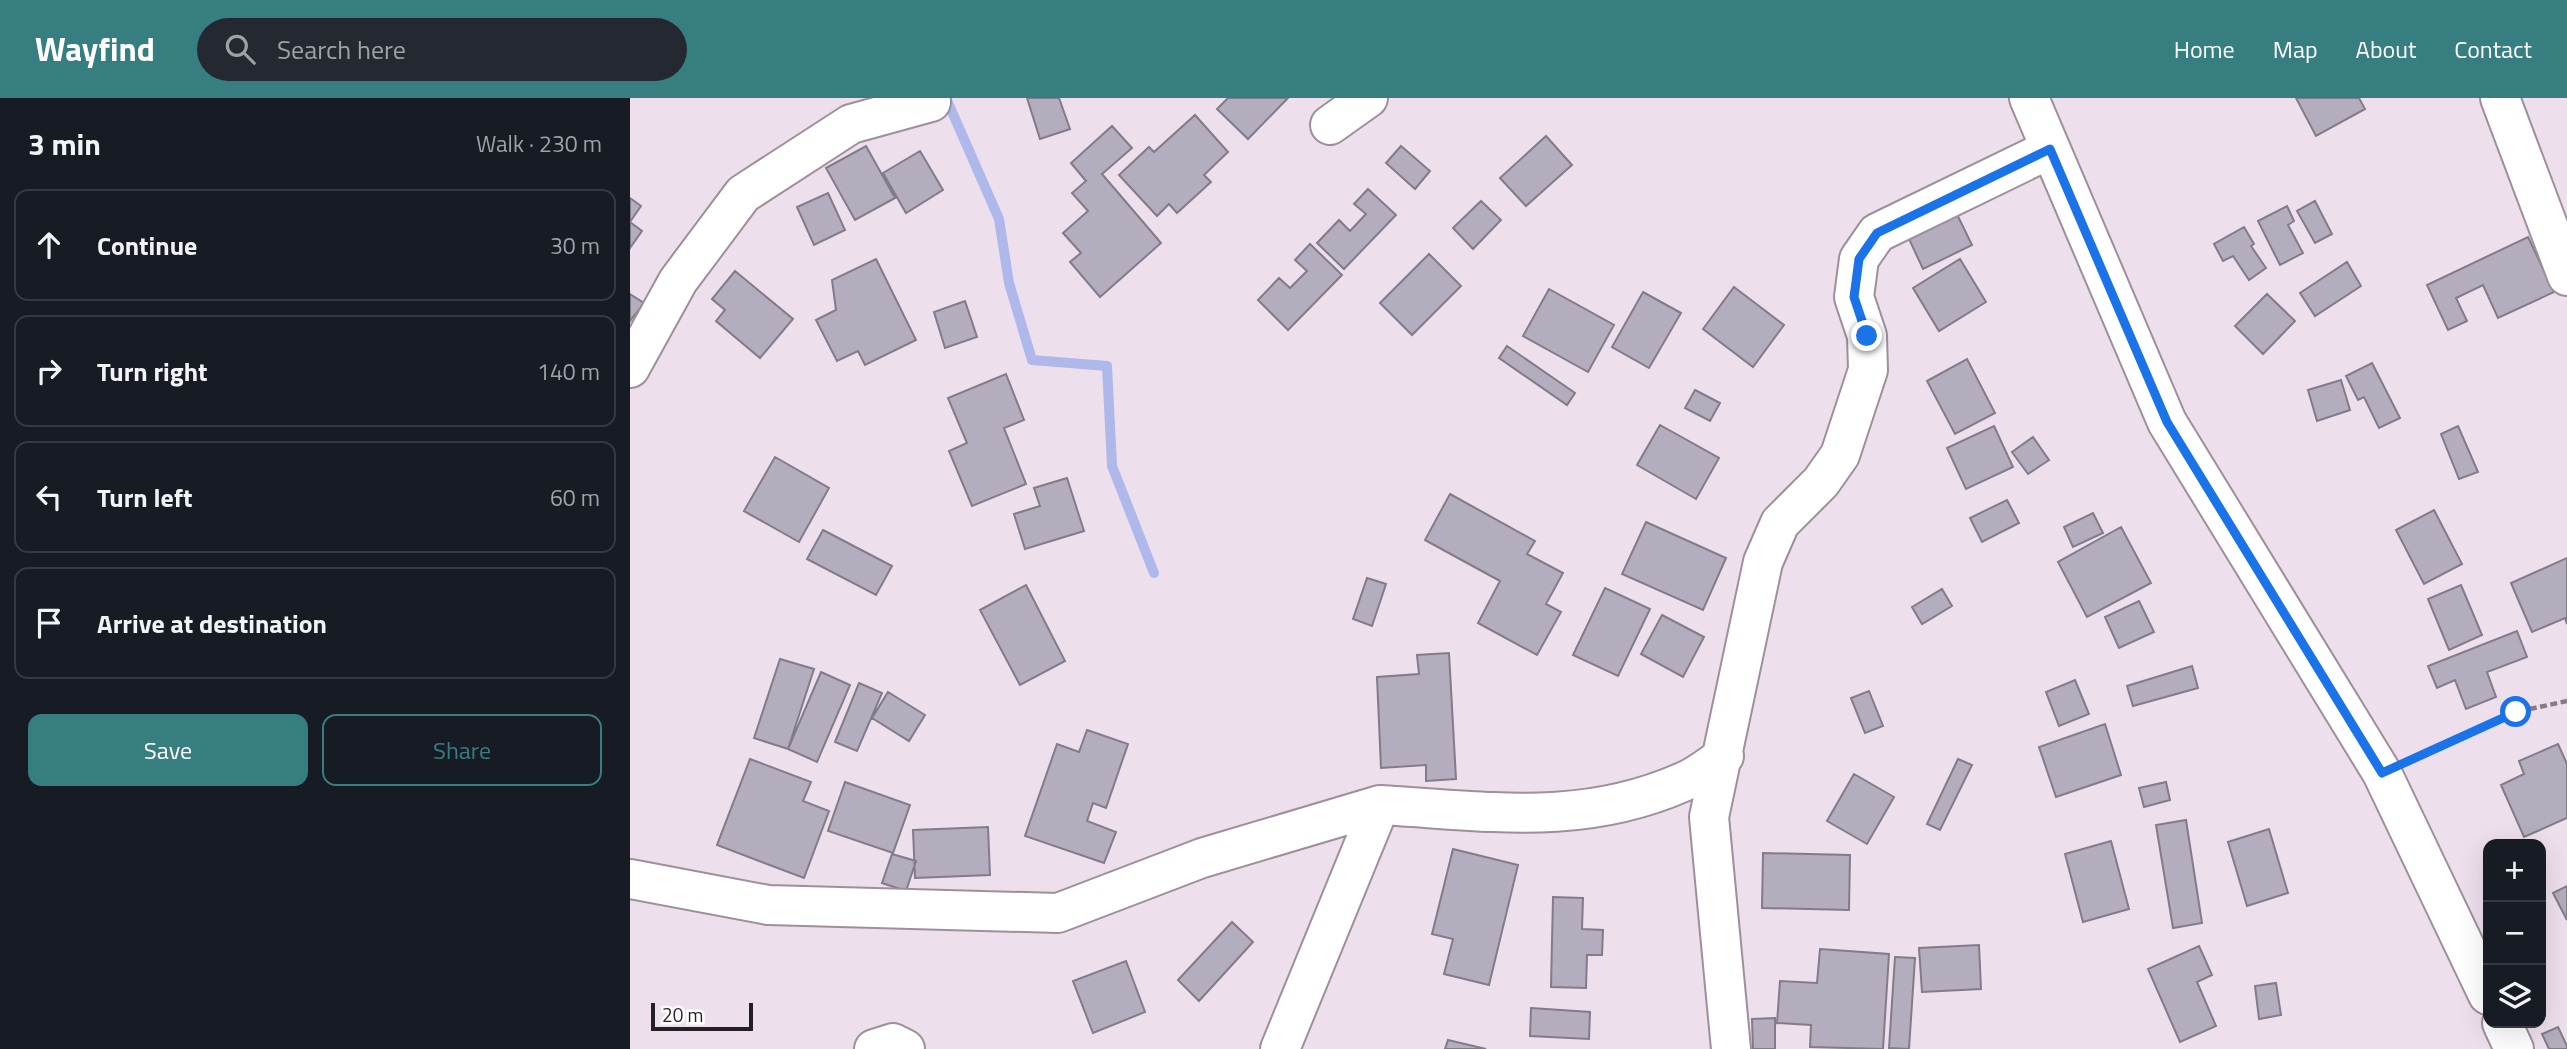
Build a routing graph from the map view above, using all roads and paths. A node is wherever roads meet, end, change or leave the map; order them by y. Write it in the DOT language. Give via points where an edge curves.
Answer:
graph roads {
  1 [pos="1368,98"];
  2 [pos="2029,98"];
  3 [pos="2500,98"];
  4 [pos="931,102"];
  5 [pos="1330,125"];
  6 [pos="2050,149"];
  7 [pos="2567,275"];
  8 [pos="630,368"];
  9 [pos="2567,701"];
  10 [pos="1724,756"];
  11 [pos="2382,773"];
  12 [pos="1380,805"];
  13 [pos="630,879"];
  14 [pos="2483,985"];
  15 [pos="2504,1028"];
  16 [pos="874,1049"];
  17 [pos="905,1049"];
  18 [pos="1280,1049"];
  19 [pos="1731,1049"];
  20 [pos="2514,1049"];
  1 -- 5 [label="street"];
  2 -- 6 [label="street"];
  3 -- 7 [label="street"];
  4 -- 8 [label="street" via="850,124 743,194 678,281"];
  6 -- 10 [label="street" via="1877,233 1859,259 1854,297 1867,336 1868,370 1840,455 1821,482 1780,523 1763,562"];
  6 -- 11 [label="street" via="2167,422"];
  9 -- 11 [label="path" via="2516,712"];
  10 -- 12 [label="street" via="1686,781 1623,804 1551,814"];
  10 -- 19 [label="street" via="1709,817"];
  11 -- 14 [label="street"];
  12 -- 13 [label="street" via="1202,858 1058,913 768,905"];
  12 -- 18 [label="street"];
  15 -- 20 [label="street"];
  16 -- 17 [label="street" via="893,1043"];
}
